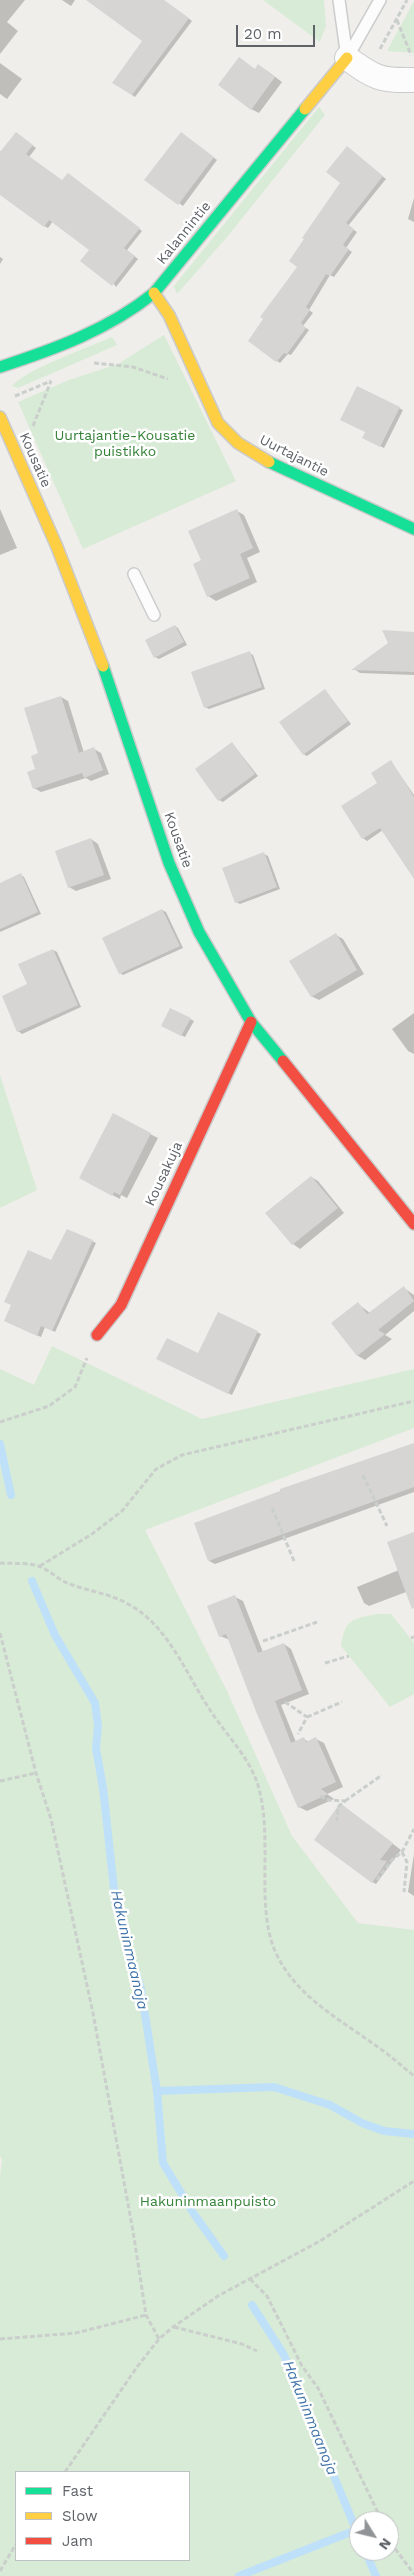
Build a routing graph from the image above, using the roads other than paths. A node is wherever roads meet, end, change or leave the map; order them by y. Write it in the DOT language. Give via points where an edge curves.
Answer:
graph roads {
  1 [pos="339,0"];
  2 [pos="380,0"];
  3 [pos="347,58"];
  4 [pos="414,80"];
  5 [pos="154,293"];
  6 [pos="0,367"];
  7 [pos="0,418"];
  8 [pos="5,440"];
  9 [pos="414,529"];
  10 [pos="134,574"];
  11 [pos="154,615"];
  12 [pos="251,1022"];
  13 [pos="414,1224"];
  14 [pos="97,1335"];
  1 -- 3 [label="lane"];
  2 -- 3 [label="lane, Kalannintie"];
  3 -- 4 [label="street" via="387,81"];
  3 -- 5 [label="street, Kalannintie"];
  5 -- 6 [label="street, Kalannintie" via="134,310 68,344"];
  5 -- 9 [label="street, Uurtajantie" via="169,315 218,423 238,443 274,466"];
  7 -- 8 [label="street, Kousatie"];
  8 -- 12 [label="street, Kousatie" via="57,547 98,651 169,863 199,932"];
  10 -- 11 [label="lane"];
  12 -- 13 [label="street, Kousatie"];
  12 -- 14 [label="street, Kousakuja" via="121,1305"];
}
